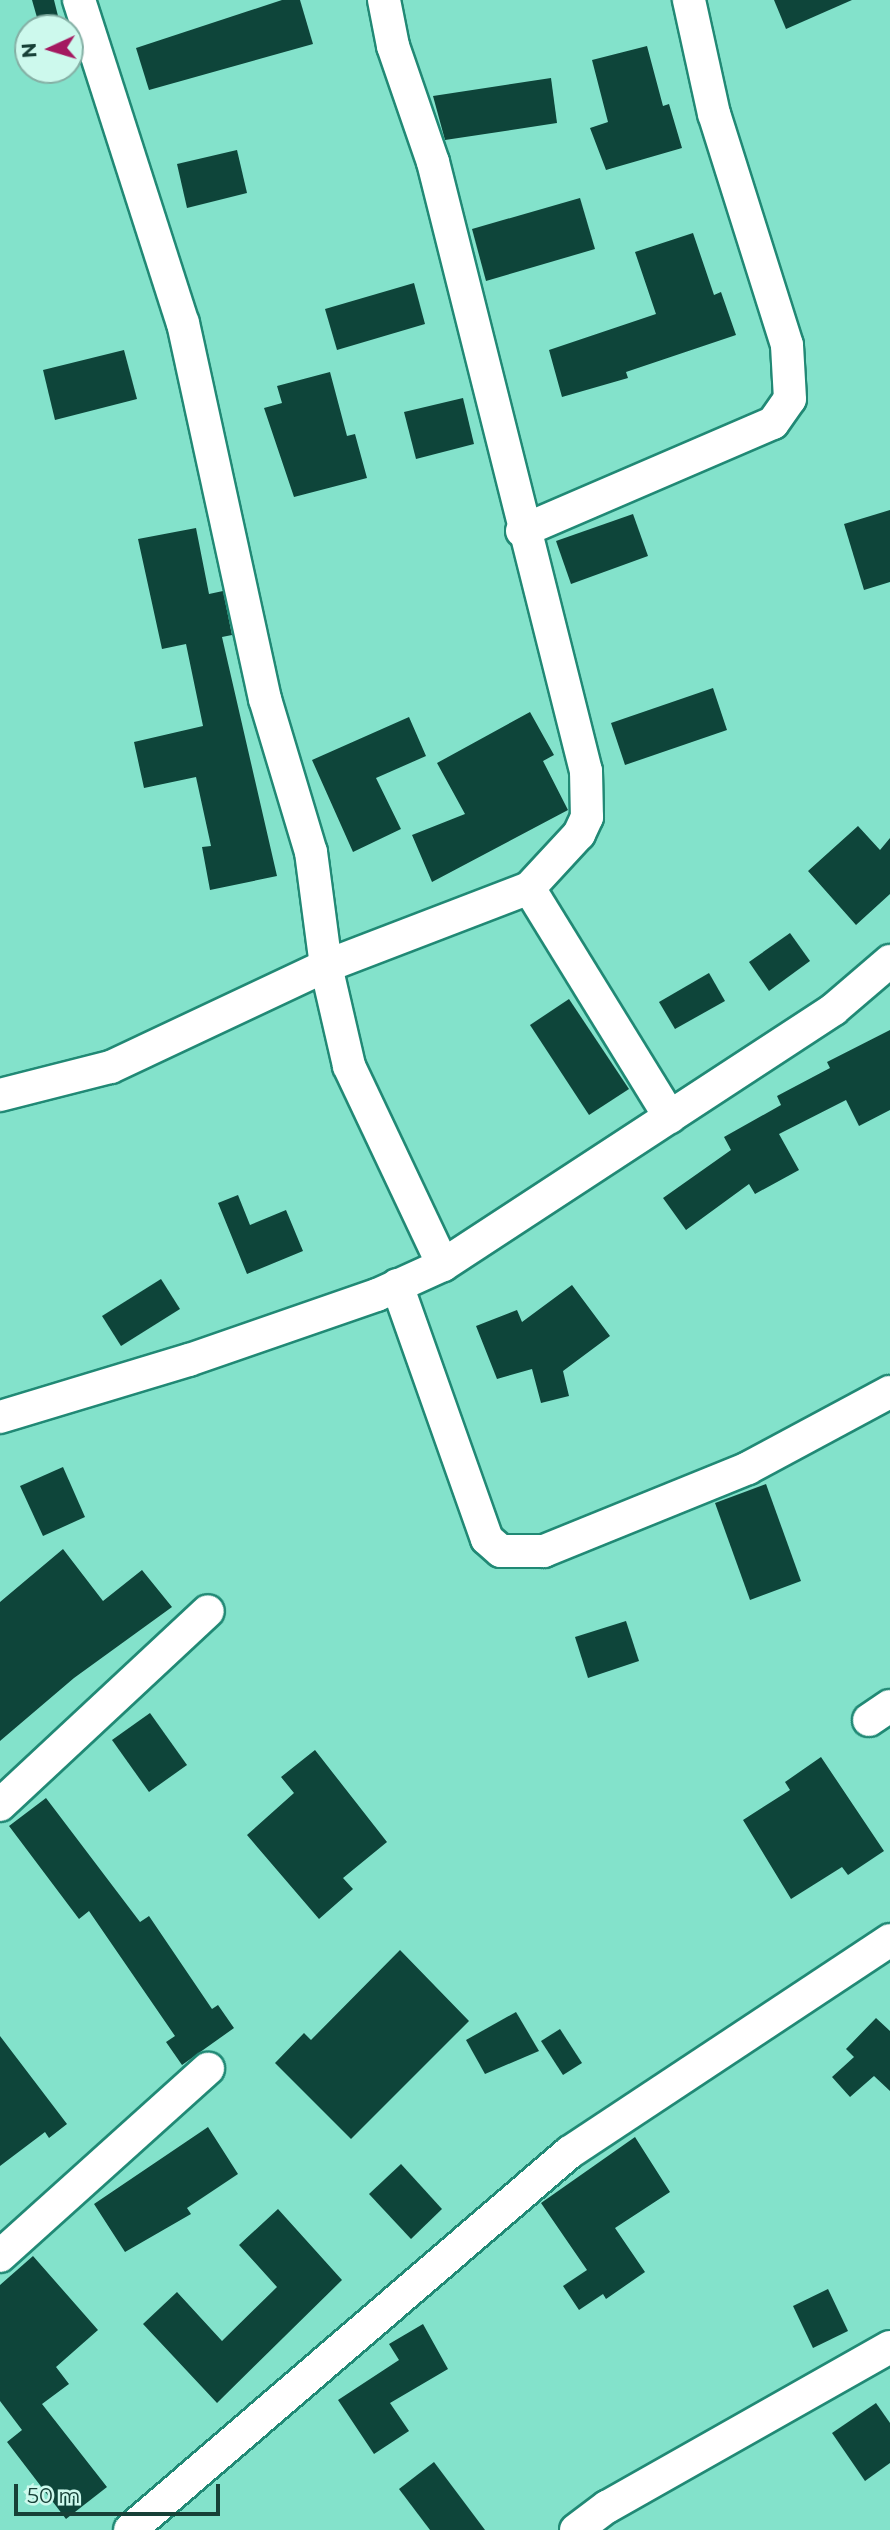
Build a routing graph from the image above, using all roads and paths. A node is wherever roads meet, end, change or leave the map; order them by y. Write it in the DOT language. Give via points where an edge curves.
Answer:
graph roads {
  1 [pos="79,0"];
  2 [pos="384,0"];
  3 [pos="689,0"];
  4 [pos="522,531"];
  5 [pos="529,888"];
  6 [pos="890,961"];
  7 [pos="326,966"];
  8 [pos="0,1095"];
  9 [pos="670,1117"];
  10 [pos="443,1265"];
  11 [pos="397,1285"];
  12 [pos="890,1392"];
  13 [pos="0,1417"];
  14 [pos="208,1611"];
  15 [pos="0,1805"];
  16 [pos="890,1941"];
  17 [pos="208,2069"];
  18 [pos="0,2256"];
  19 [pos="890,2347"];
  20 [pos="130,2530"];
  21 [pos="576,2530"];
  1 -- 7 [label="street" via="183,323 265,699 311,852"];
  2 -- 4 [label="street" via="393,46 433,162"];
  3 -- 4 [label="street" via="714,114 787,345 790,399 773,423"];
  4 -- 5 [label="street" via="587,795 587,817 579,834"];
  5 -- 7 [label="street"];
  5 -- 9 [label="street"];
  6 -- 9 [label="street" via="834,1009"];
  7 -- 8 [label="street" via="111,1067"];
  7 -- 10 [label="street" via="349,1066"];
  9 -- 10 [label="street"];
  10 -- 11 [label="street"];
  11 -- 12 [label="street" via="487,1539 501,1551 544,1551 748,1468"];
  11 -- 13 [label="street" via="189,1360"];
  14 -- 15 [label="street"];
  16 -- 20 [label="street" via="569,2152"];
  17 -- 18 [label="street"];
  19 -- 21 [label="street" via="607,2507"];
}
